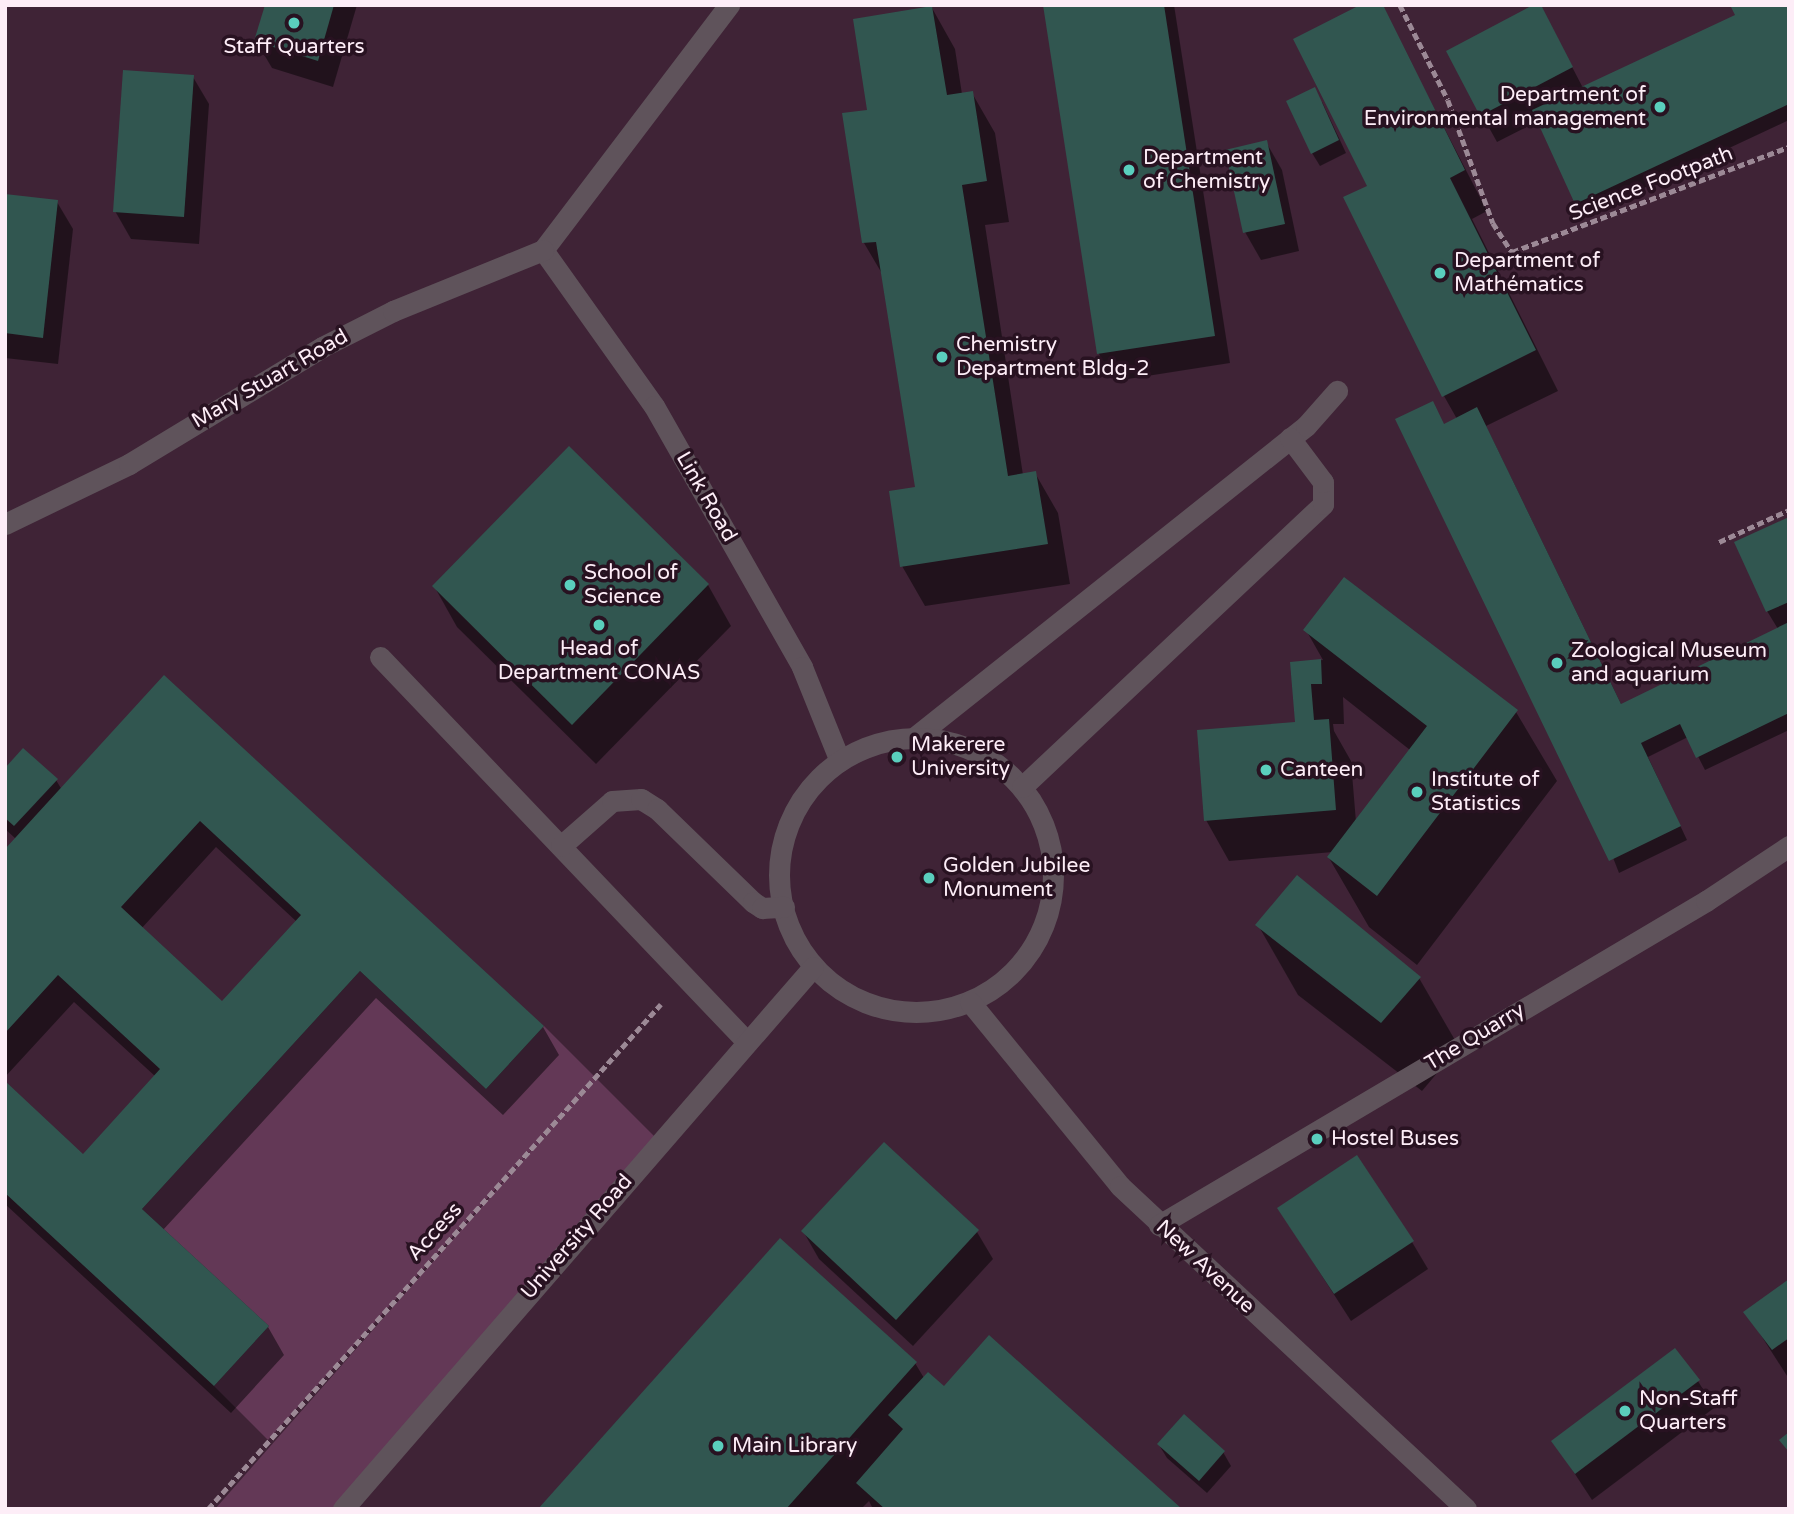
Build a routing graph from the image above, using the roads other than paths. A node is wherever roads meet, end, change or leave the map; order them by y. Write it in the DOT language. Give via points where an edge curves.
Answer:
graph roads {
  1 [pos="729,5"];
  2 [pos="543,250"];
  3 [pos="1338,391"];
  4 [pos="1290,438"];
  5 [pos="5,524"];
  6 [pos="380,657"];
  7 [pos="915,737"];
  8 [pos="840,761"];
  9 [pos="1022,788"];
  10 [pos="561,846"];
  11 [pos="1789,846"];
  12 [pos="784,907"];
  13 [pos="813,967"];
  14 [pos="970,1002"];
  15 [pos="747,1042"];
  16 [pos="1159,1225"];
  17 [pos="343,1509"];
  18 [pos="1466,1509"];
  1 -- 2 [label="lane"];
  2 -- 5 [label="lane, Mary Stuart Road" via="393,312 322,347 129,464"];
  2 -- 8 [label="lane, Link Road" via="654,406 802,667"];
  3 -- 4 [label="lane"];
  4 -- 7 [label="lane"];
  4 -- 9 [label="lane" via="1323,482 1323,504"];
  6 -- 10 [label="lane"];
  7 -- 8 [label="lane" via="876,743"];
  7 -- 9 [label="lane" via="956,743 992,760"];
  8 -- 12 [label="lane" via="806,793 785,834 778,881"];
  9 -- 14 [label="lane" via="1043,824 1052,866 1050,908 1033,948 1006,980"];
  10 -- 12 [label="lane" via="612,801 641,799 753,902 762,908"];
  10 -- 15 [label="lane"];
  11 -- 16 [label="lane, The Quarry" via="1706,901"];
  12 -- 13 [label="lane" via="789,927"];
  13 -- 14 [label="lane" via="846,994 886,1010 929,1013"];
  13 -- 15 [label="lane, University Road"];
  14 -- 16 [label="lane, New Avenue" via="1102,1166"];
  15 -- 17 [label="lane, University Road"];
  16 -- 18 [label="lane, New Avenue"];
}
